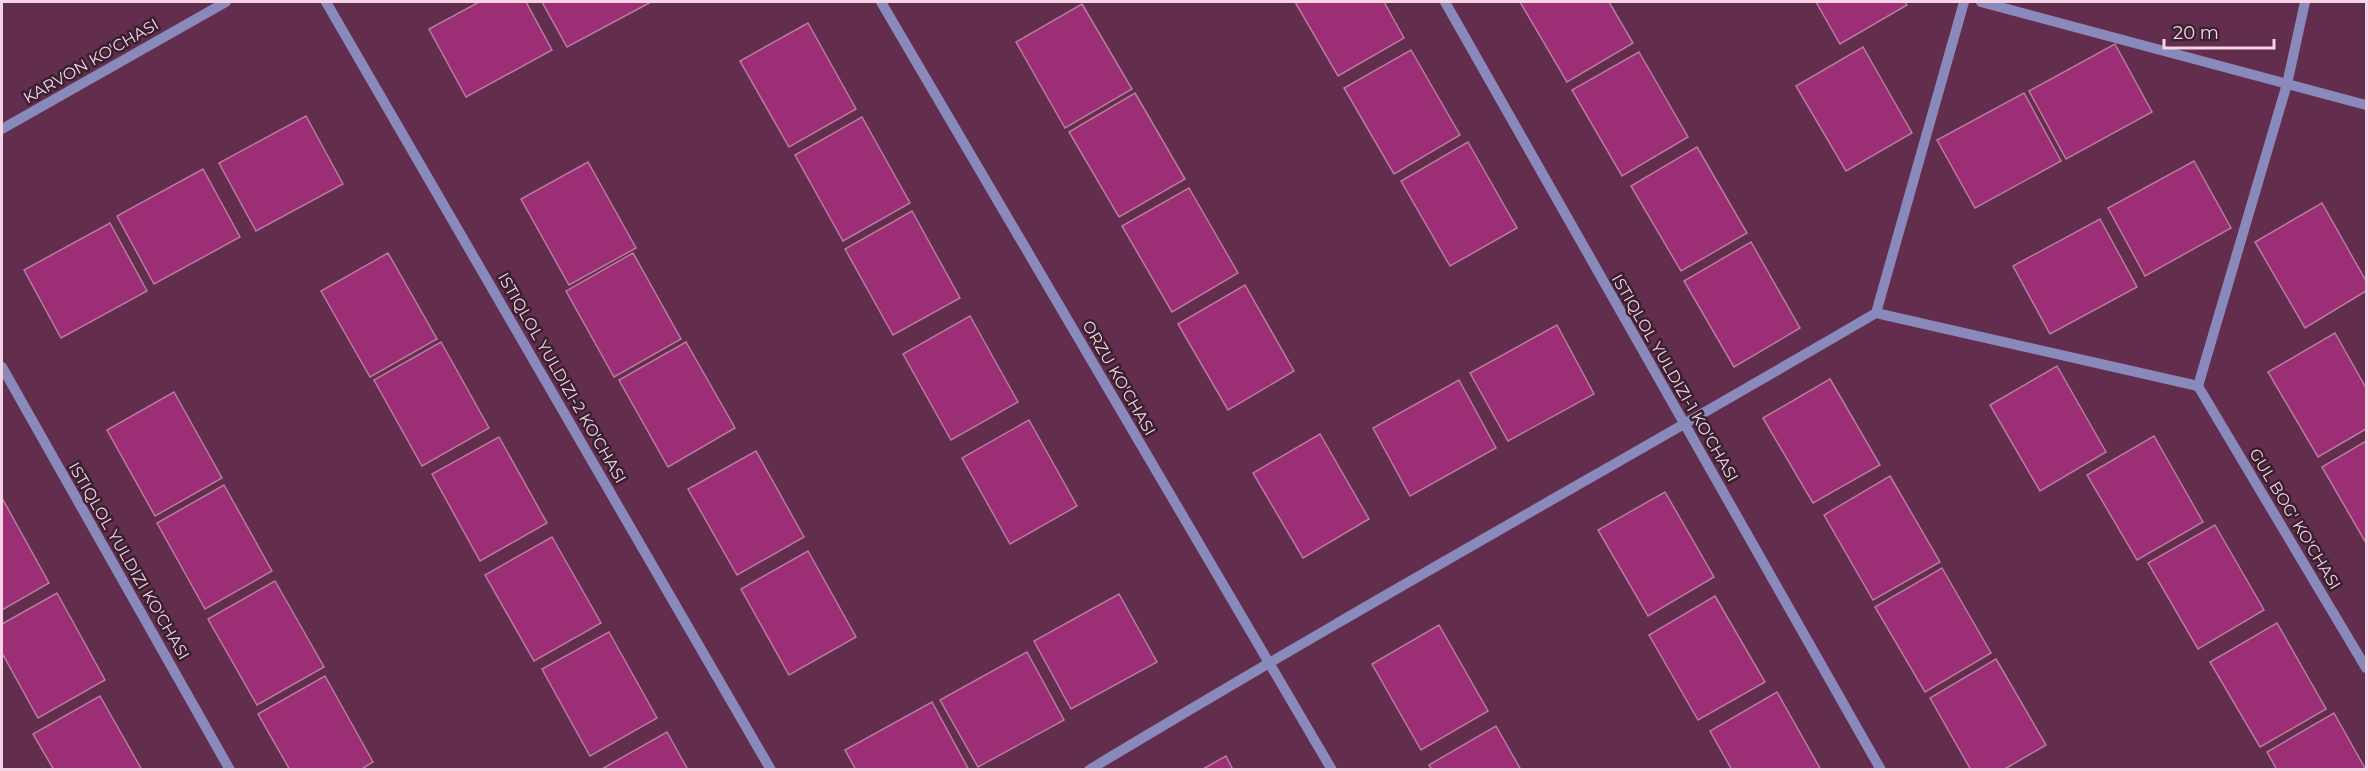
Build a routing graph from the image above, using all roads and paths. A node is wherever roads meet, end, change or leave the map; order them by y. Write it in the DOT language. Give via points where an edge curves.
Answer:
graph roads {
  1 [pos="226,2"];
  2 [pos="326,2"];
  3 [pos="881,2"];
  4 [pos="1445,2"];
  5 [pos="1964,2"];
  6 [pos="1982,2"];
  7 [pos="2305,2"];
  8 [pos="2287,84"];
  9 [pos="2367,105"];
  10 [pos="2,129"];
  11 [pos="1876,313"];
  12 [pos="2,367"];
  13 [pos="2198,386"];
  14 [pos="1684,425"];
  15 [pos="1268,661"];
  16 [pos="2367,668"];
  17 [pos="230,770"];
  18 [pos="771,770"];
  19 [pos="1089,770"];
  20 [pos="1332,770"];
  21 [pos="1881,770"];
  1 -- 10 [label="street, KARVON KO'CHASI"];
  2 -- 18 [label="street, ISTIQLOL YULDIZI-2 KO'CHASI"];
  3 -- 15 [label="street, ORZU KO'CHASI"];
  4 -- 14 [label="street, ISTIQLOL YULDIZI-1 KO'CHASI"];
  5 -- 11 [label="street"];
  6 -- 8 [label="street"];
  7 -- 8 [label="street"];
  8 -- 9 [label="street"];
  8 -- 13 [label="street"];
  11 -- 13 [label="street"];
  11 -- 14 [label="street"];
  12 -- 17 [label="street, ISTIQLOL YULDIZI KO'CHASI"];
  13 -- 16 [label="street, GUL BOG' KO'CHASI"];
  14 -- 15 [label="street"];
  14 -- 21 [label="street, ISTIQLOL YULDIZI-1 KO'CHASI"];
  15 -- 19 [label="street"];
  15 -- 20 [label="street, ORZU KO'CHASI"];
}
